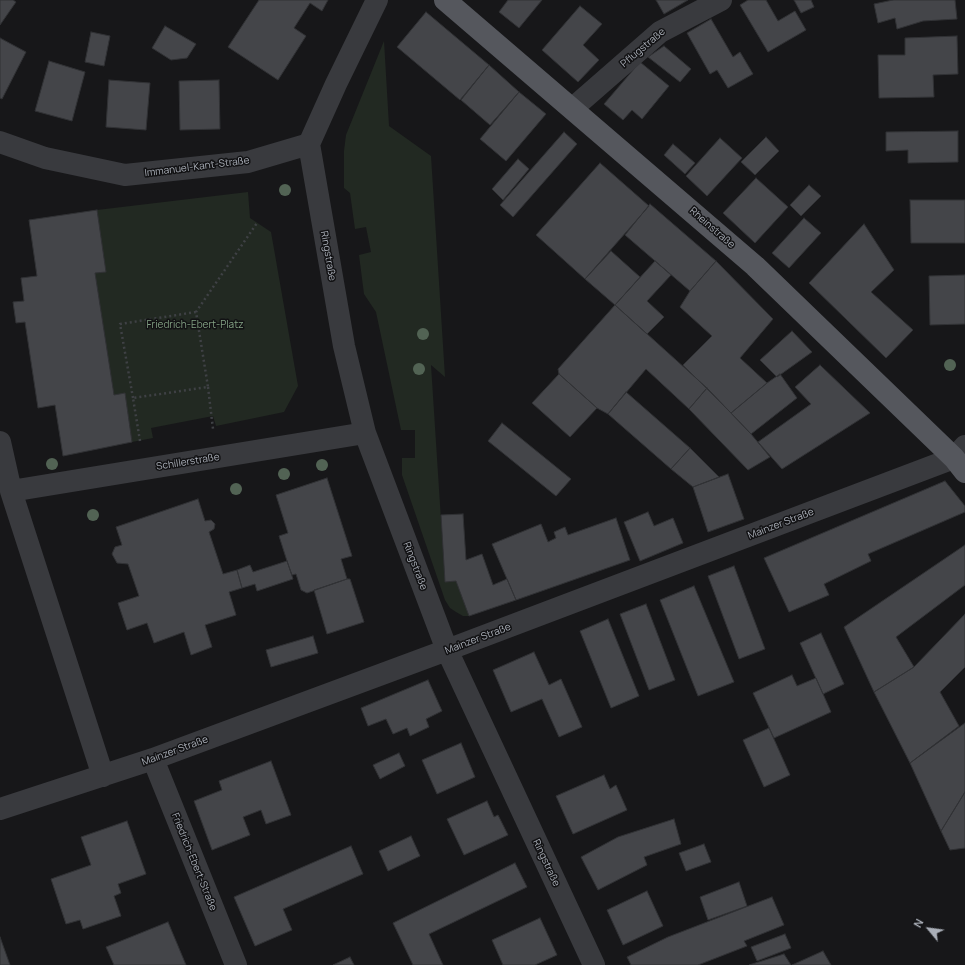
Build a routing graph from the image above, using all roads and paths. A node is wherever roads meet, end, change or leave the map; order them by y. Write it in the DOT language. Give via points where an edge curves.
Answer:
graph roads {
  1 [pos="377,0"];
  2 [pos="445,0"];
  3 [pos="721,0"];
  4 [pos="573,108"];
  5 [pos="0,142"];
  6 [pos="309,144"];
  7 [pos="257,222"];
  8 [pos="196,312"];
  9 [pos="208,387"];
  10 [pos="133,398"];
  11 [pos="214,430"];
  12 [pos="365,433"];
  13 [pos="140,440"];
  14 [pos="0,442"];
  15 [pos="961,459"];
  16 [pos="11,491"];
  17 [pos="447,650"];
  18 [pos="153,759"];
  19 [pos="103,776"];
  20 [pos="0,809"];
  21 [pos="236,965"];
  22 [pos="594,965"];
  1 -- 6 [label="street"];
  2 -- 4 [label="main road, Rheinstraße"];
  3 -- 4 [label="street, Pflugstraße" via="660,32"];
  4 -- 15 [label="main road, Rheinstraße" via="756,266"];
  5 -- 6 [label="street, Immanuel-Kant-Straße" via="45,158 124,175 248,162"];
  6 -- 12 [label="street, Ringstraße" via="344,346"];
  7 -- 8 [label="path"];
  8 -- 9 [label="path"];
  8 -- 10 [label="path" via="120,324"];
  9 -- 10 [label="path"];
  9 -- 11 [label="path"];
  10 -- 13 [label="path"];
  12 -- 16 [label="street, Schillerstraße"];
  12 -- 17 [label="street, Ringstraße"];
  14 -- 16 [label="street"];
  15 -- 17 [label="street, Mainzer Straße"];
  16 -- 19 [label="street"];
  17 -- 18 [label="street, Mainzer Straße"];
  17 -- 22 [label="street, Ringstraße"];
  18 -- 19 [label="street, Mainzer Straße"];
  18 -- 21 [label="street, Friedrich-Ebert-Straße"];
  19 -- 20 [label="street, Mainzer Straße"];
}
